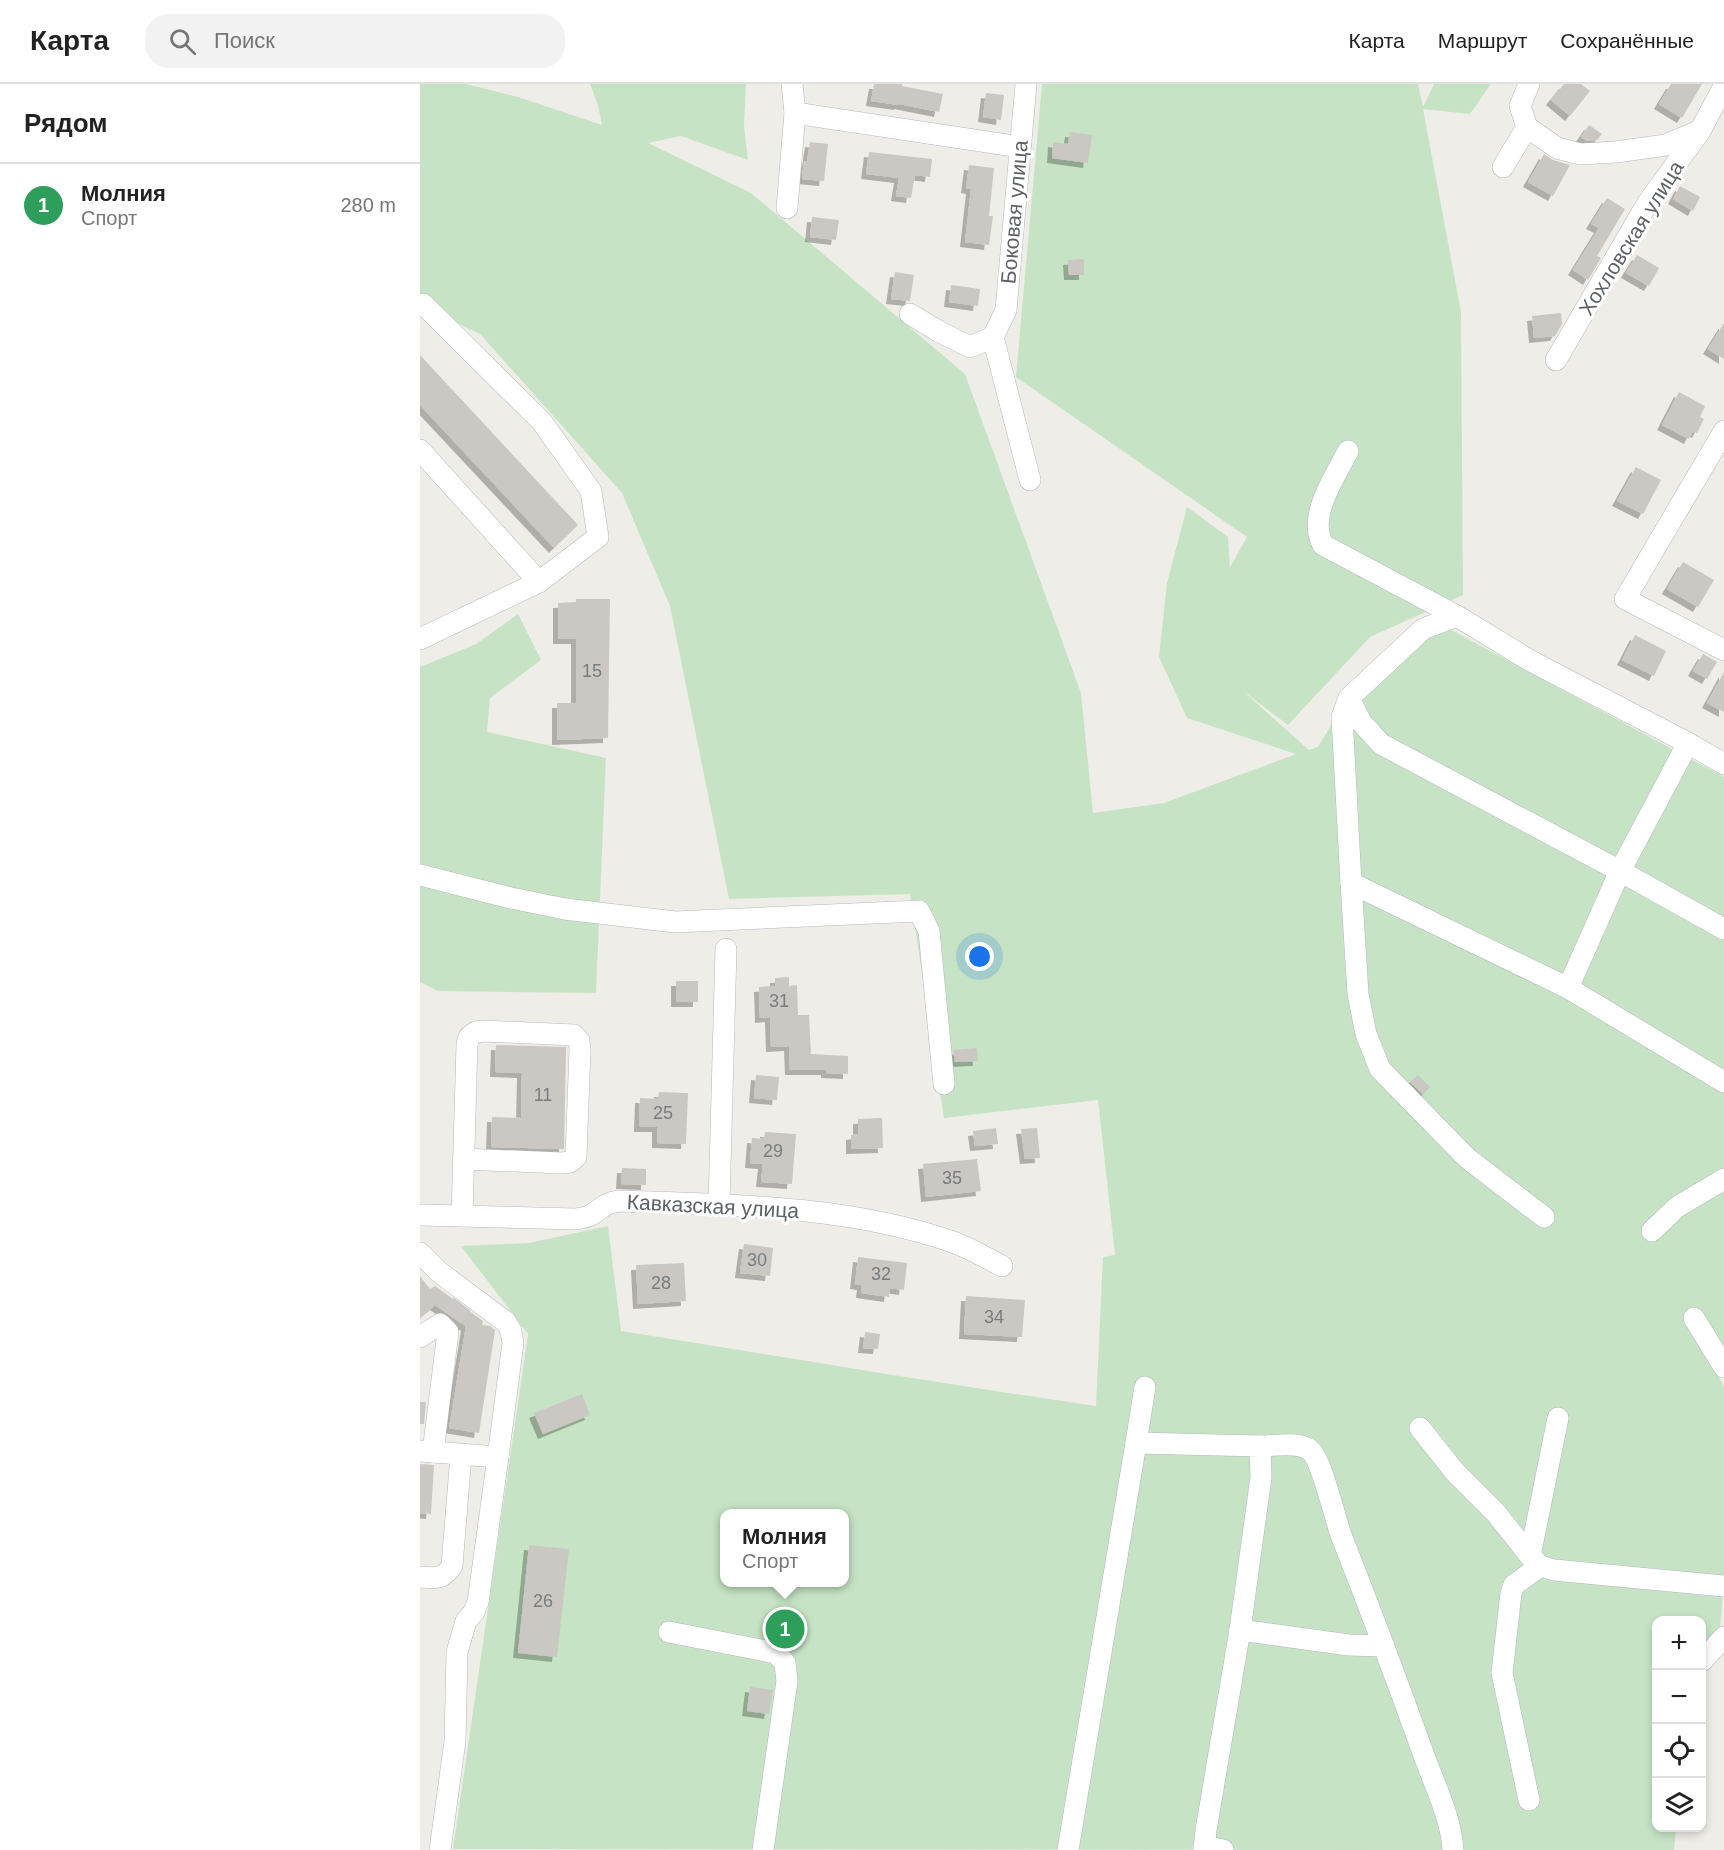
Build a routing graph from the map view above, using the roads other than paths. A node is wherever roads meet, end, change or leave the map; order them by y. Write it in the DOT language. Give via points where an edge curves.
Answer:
graph roads {
  1 [pos="792,84"];
  2 [pos="1026,84"];
  3 [pos="1529,84"];
  4 [pos="1724,86"];
  5 [pos="795,113"];
  6 [pos="1527,127"];
  7 [pos="1700,130"];
  8 [pos="1020,147"];
  9 [pos="1503,167"];
  10 [pos="787,208"];
  11 [pos="423,304"];
  12 [pos="910,314"];
  13 [pos="993,337"];
  14 [pos="1556,360"];
  15 [pos="1724,431"];
  16 [pos="420,450"];
  17 [pos="1348,451"];
  18 [pos="1030,480"];
  19 [pos="539,582"];
  20 [pos="1457,616"];
  21 [pos="420,639"];
  22 [pos="1724,650"];
  23 [pos="1349,698"];
  24 [pos="1688,743"];
  25 [pos="1724,764"];
  26 [pos="1620,871"];
  27 [pos="420,874"];
  28 [pos="1352,883"];
  29 [pos="1724,929"];
  30 [pos="726,949"];
  31 [pos="1568,988"];
  32 [pos="1724,1082"];
  33 [pos="944,1084"];
  34 [pos="464,1159"];
  35 [pos="1724,1179"];
  36 [pos="719,1204"];
  37 [pos="420,1215"];
  38 [pos="462,1216"];
  39 [pos="1544,1216"];
  40 [pos="1652,1231"];
  41 [pos="420,1253"];
  42 [pos="1002,1266"];
  43 [pos="457,1311"];
  44 [pos="1694,1317"];
  45 [pos="420,1337"];
  46 [pos="1724,1367"];
  47 [pos="1145,1388"];
  48 [pos="1557,1418"];
  49 [pos="1420,1428"];
  50 [pos="1136,1443"];
  51 [pos="1260,1446"];
  52 [pos="426,1452"];
  53 [pos="461,1455"];
  54 [pos="498,1457"];
  55 [pos="1535,1561"];
  56 [pos="420,1577"];
  57 [pos="1724,1586"];
  58 [pos="1240,1630"];
  59 [pos="669,1632"];
  60 [pos="1724,1637"];
  61 [pos="1384,1646"];
  62 [pos="1706,1656"];
  63 [pos="1529,1800"];
  64 [pos="1211,1849"];
  65 [pos="440,1850"];
  66 [pos="763,1850"];
  67 [pos="1068,1850"];
  68 [pos="1453,1850"];
  1 -- 5 [label="street"];
  2 -- 8 [label="street, Боковая улица"];
  3 -- 6 [label="street" via="1520,106"];
  4 -- 7 [label="street, Хохловская улица"];
  5 -- 8 [label="street"];
  5 -- 10 [label="street"];
  6 -- 7 [label="street" via="1557,148 1580,154 1666,145"];
  6 -- 9 [label="street"];
  7 -- 14 [label="street, Хохловская улица" via="1647,204"];
  8 -- 13 [label="street, Боковая улица" via="1006,310"];
  11 -- 19 [label="street" via="542,422 591,491 598,537"];
  12 -- 13 [label="street" via="970,347"];
  13 -- 18 [label="street"];
  15 -- 22 [label="street" via="1625,599"];
  16 -- 19 [label="street"];
  17 -- 20 [label="street" via="1319,510 1317,528 1323,545"];
  19 -- 21 [label="street"];
  20 -- 23 [label="street" via="1423,629"];
  20 -- 24 [label="street" via="1529,660"];
  23 -- 26 [label="street" via="1361,722 1381,744"];
  23 -- 28 [label="street" via="1342,717"];
  24 -- 25 [label="street"];
  24 -- 26 [label="street"];
  26 -- 29 [label="street"];
  26 -- 31 [label="street"];
  27 -- 33 [label="street" via="565,909 675,922 919,911 929,931"];
  28 -- 31 [label="street"];
  28 -- 39 [label="street" via="1358,994 1366,1034 1380,1069 1467,1158"];
  30 -- 36 [label="street"];
  31 -- 32 [label="street"];
  34 -- 34 [label="street" via="469,1037 483,1031 574,1035 580,1049 576,1157 562,1163"];
  34 -- 38 [label="street"];
  35 -- 40 [label="street" via="1677,1207"];
  36 -- 38 [label="street, Кавказская улица" via="609,1202 590,1216 575,1219"];
  36 -- 42 [label="street, Кавказская улица" via="845,1215 898,1226 955,1243"];
  37 -- 38 [label="street, Кавказская улица"];
  41 -- 43 [label="street" via="439,1272"];
  43 -- 45 [label="street"];
  43 -- 52 [label="street" via="448,1335"];
  43 -- 54 [label="street" via="506,1322 511,1331 513,1343"];
  44 -- 46 [label="street"];
  47 -- 50 [label="street"];
  48 -- 55 [label="street"];
  49 -- 55 [label="street"];
  50 -- 51 [label="street"];
  50 -- 67 [label="street"];
  51 -- 58 [label="street" via="1261,1477"];
  51 -- 61 [label="street" via="1299,1445 1310,1450 1319,1462 1334,1517"];
  52 -- 53 [label="street"];
  53 -- 54 [label="street"];
  53 -- 56 [label="street" via="452,1566 438,1578"];
  54 -- 65 [label="street" via="477,1607 466,1622 457,1652 455,1741"];
  55 -- 57 [label="street" via="1554,1570"];
  55 -- 63 [label="street" via="1511,1593 1502,1673"];
  58 -- 61 [label="street"];
  58 -- 64 [label="street" via="1206,1830"];
  59 -- 66 [label="street" via="776,1653 785,1663 787,1681"];
  60 -- 62 [label="street"];
  61 -- 68 [label="street" via="1442,1806"];
}
